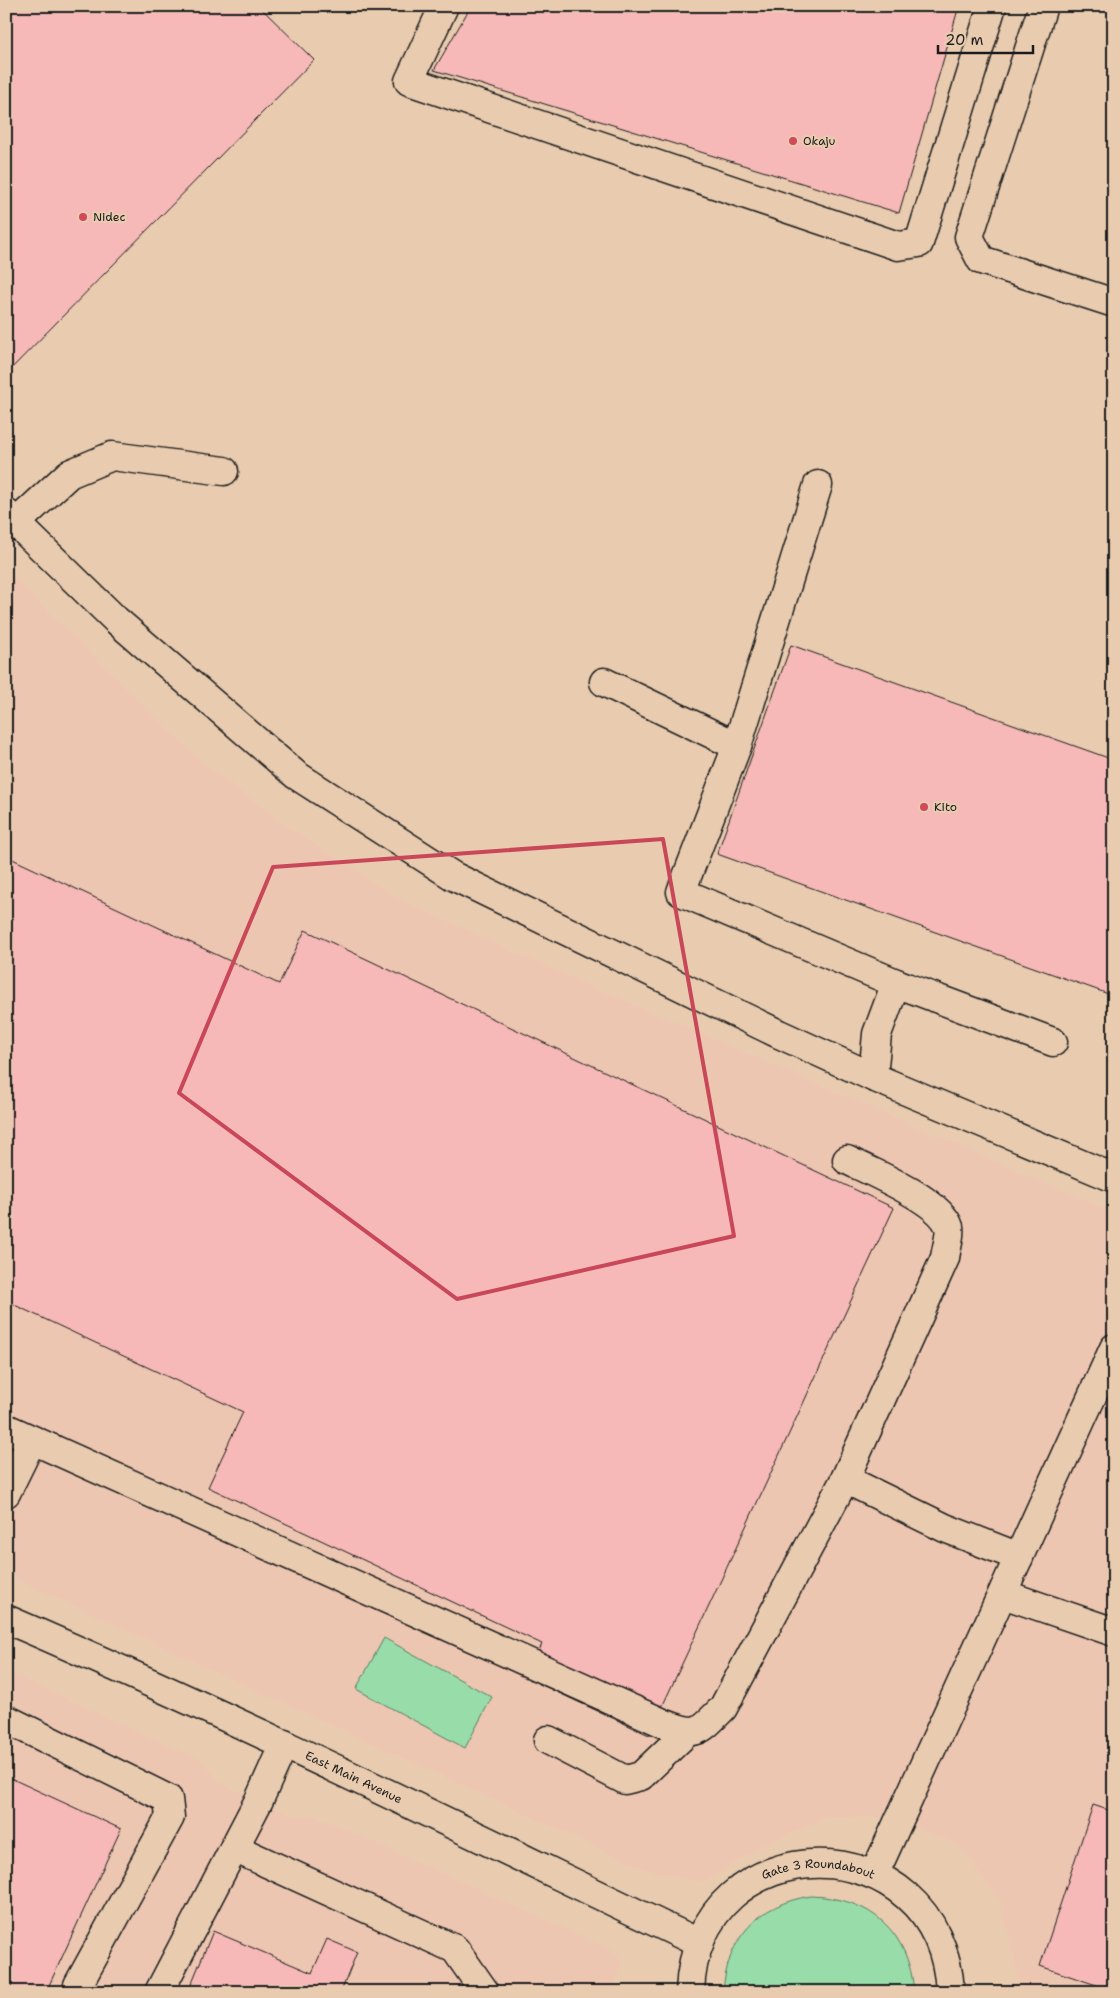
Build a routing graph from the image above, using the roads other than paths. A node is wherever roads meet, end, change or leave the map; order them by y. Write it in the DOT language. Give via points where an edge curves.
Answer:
graph roads {
  1 [pos="444,6"];
  2 [pos="992,6"];
  3 [pos="1044,6"];
  4 [pos="1114,303"];
  5 [pos="224,471"];
  6 [pos="818,485"];
  7 [pos="11,518"];
  8 [pos="604,682"];
  9 [pos="737,746"];
  10 [pos="896,983"];
  11 [pos="1053,1042"];
  12 [pos="873,1077"];
  13 [pos="847,1160"];
  14 [pos="1114,1178"];
  15 [pos="1114,1348"];
  16 [pos="6,1428"];
  17 [pos="32,1440"];
  18 [pos="845,1479"];
  19 [pos="6,1493"];
  20 [pos="1020,1557"];
  21 [pos="1003,1594"];
  22 [pos="6,1619"];
  23 [pos="1114,1632"];
  24 [pos="6,1719"];
  25 [pos="687,1732"];
  26 [pos="548,1740"];
  27 [pos="284,1744"];
  28 [pos="234,1848"];
  29 [pos="874,1875"];
  30 [pos="699,1943"];
  31 [pos="78,1986"];
  32 [pos="159,1992"];
  33 [pos="485,1992"];
  34 [pos="690,1992"];
  35 [pos="950,1992"];
  1 -- 2 [label="street" via="408,81 898,246 919,243"];
  3 -- 4 [label="street" via="969,237 981,260"];
  5 -- 7 [label="street" via="112,456 69,474"];
  6 -- 9 [label="street"];
  7 -- 12 [label="street" via="116,620 296,776 453,876"];
  8 -- 9 [label="street"];
  9 -- 10 [label="street" via="681,892"];
  10 -- 11 [label="street"];
  10 -- 12 [label="street" via="877,1034"];
  12 -- 14 [label="street"];
  13 -- 18 [label="street" via="920,1198 942,1214 949,1228 945,1258"];
  15 -- 20 [label="street"];
  16 -- 17 [label="street"];
  17 -- 19 [label="street"];
  17 -- 25 [label="street"];
  18 -- 20 [label="street" via="945,1528"];
  18 -- 25 [label="street" via="723,1708 702,1729"];
  20 -- 21 [label="street"];
  21 -- 23 [label="street"];
  21 -- 29 [label="street"];
  22 -- 27 [label="street, East Main Avenue"];
  24 -- 31 [label="street" via="168,1799 170,1817"];
  25 -- 26 [label="street" via="641,1776 625,1780"];
  27 -- 28 [label="street"];
  27 -- 30 [label="street, East Main Avenue"];
  28 -- 32 [label="street"];
  28 -- 33 [label="street" via="455,1949"];
  29 -- 30 [label="street, Gate 3 Roundabout" via="862,1869 818,1862 776,1870 756,1879 722,1906"];
  29 -- 35 [label="street, Gate 3 Roundabout" via="893,1885 919,1908 938,1937 949,1970"];
  30 -- 34 [label="street, Gate 3 Roundabout"];
}
